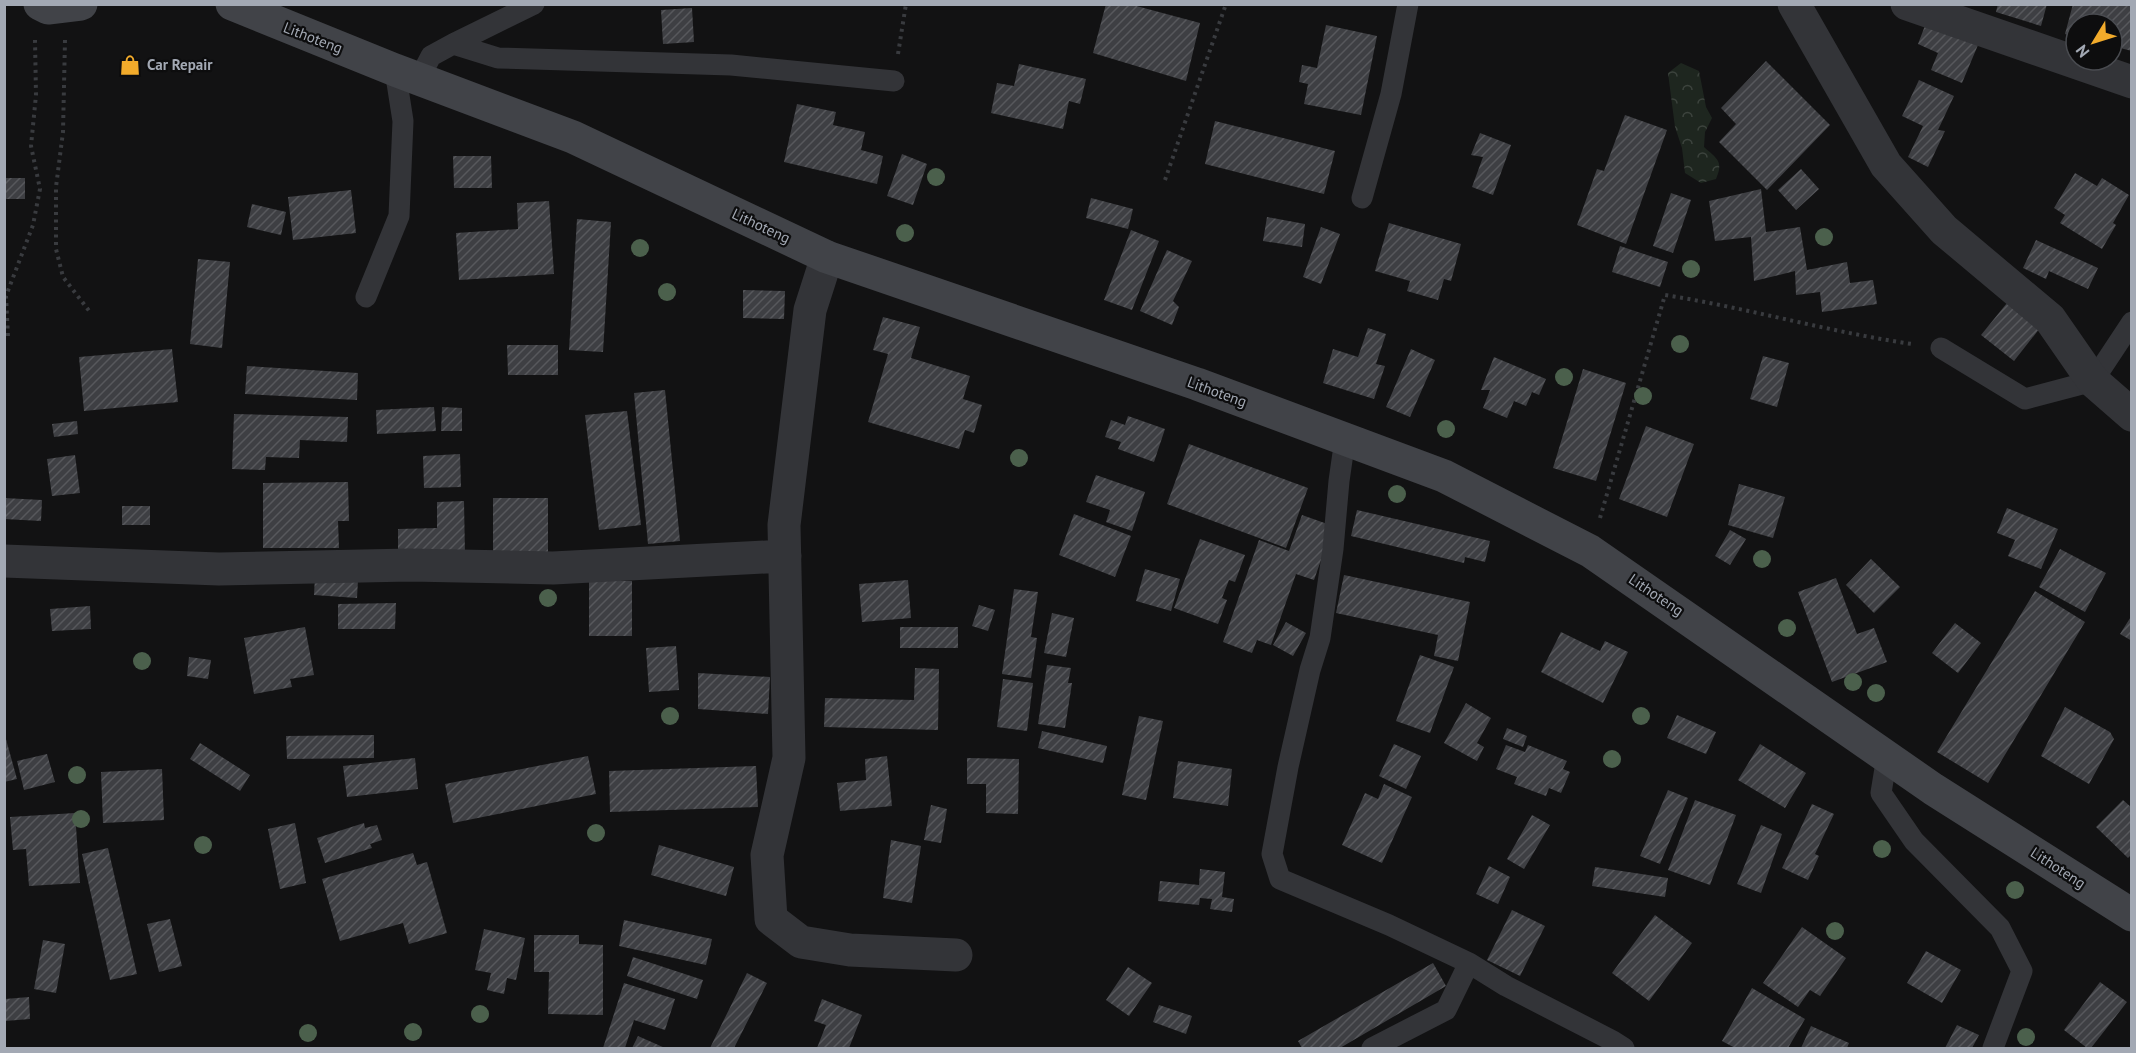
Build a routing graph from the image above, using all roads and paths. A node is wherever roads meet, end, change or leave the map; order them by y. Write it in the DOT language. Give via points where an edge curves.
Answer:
graph roads {
  1 [pos="534,4"];
  2 [pos="906,4"];
  3 [pos="1226,4"];
  4 [pos="1408,4"];
  5 [pos="1794,4"];
  6 [pos="1907,4"];
  7 [pos="69,5"];
  8 [pos="242,8"];
  9 [pos="35,38"];
  10 [pos="453,44"];
  11 [pos="407,74"];
  12 [pos="894,81"];
  13 [pos="2132,82"];
  14 [pos="1165,180"];
  15 [pos="1362,198"];
  16 [pos="827,257"];
  17 [pos="366,297"];
  18 [pos="90,312"];
  19 [pos="2132,322"];
  20 [pos="8,336"];
  21 [pos="1941,348"];
  22 [pos="2093,381"];
  23 [pos="2132,416"];
  24 [pos="1345,439"];
  25 [pos="1590,550"];
  26 [pos="785,556"];
  27 [pos="4,561"];
  28 [pos="1887,756"];
  29 [pos="2132,915"];
  30 [pos="956,955"];
  31 [pos="1469,963"];
  32 [pos="1372,1048"];
  33 [pos="1624,1048"];
  34 [pos="1993,1048"];
  1 -- 10 [label="lane"];
  2 -- 12 [label="path"];
  3 -- 14 [label="path"];
  4 -- 15 [label="lane" via="1391,94"];
  5 -- 22 [label="street" via="1886,165 1944,230 2050,319"];
  6 -- 13 [label="street"];
  7 -- 18 [label="path" via="63,132 56,187 56,249 63,277"];
  8 -- 11 [label="main road, Lithoteng"];
  9 -- 20 [label="path" via="36,95 31,146 40,189 33,225 6,296"];
  10 -- 11 [label="lane"];
  10 -- 12 [label="lane" via="498,58 731,65"];
  11 -- 16 [label="main road, Lithoteng" via="573,137"];
  11 -- 17 [label="lane" via="399,216"];
  16 -- 24 [label="main road, Lithoteng"];
  16 -- 26 [label="street" via="810,310 784,525"];
  19 -- 22 [label="lane"];
  21 -- 22 [label="lane" via="2025,399"];
  21 -- 25 [label="path" via="1873,338 1665,295"];
  22 -- 23 [label="street"];
  24 -- 25 [label="main road, Lithoteng" via="1444,476"];
  24 -- 31 [label="lane" via="1320,638 1288,767 1272,854 1280,879"];
  25 -- 28 [label="main road, Lithoteng"];
  26 -- 27 [label="street" via="553,568 410,565 219,569"];
  26 -- 30 [label="street" via="789,758 767,855 771,919 801,942 850,951"];
  28 -- 29 [label="main road, Lithoteng"];
  28 -- 34 [label="lane" via="1881,793 1914,841 2000,928 2022,971"];
  31 -- 32 [label="lane" via="1446,1010"];
  31 -- 33 [label="lane"];
}
